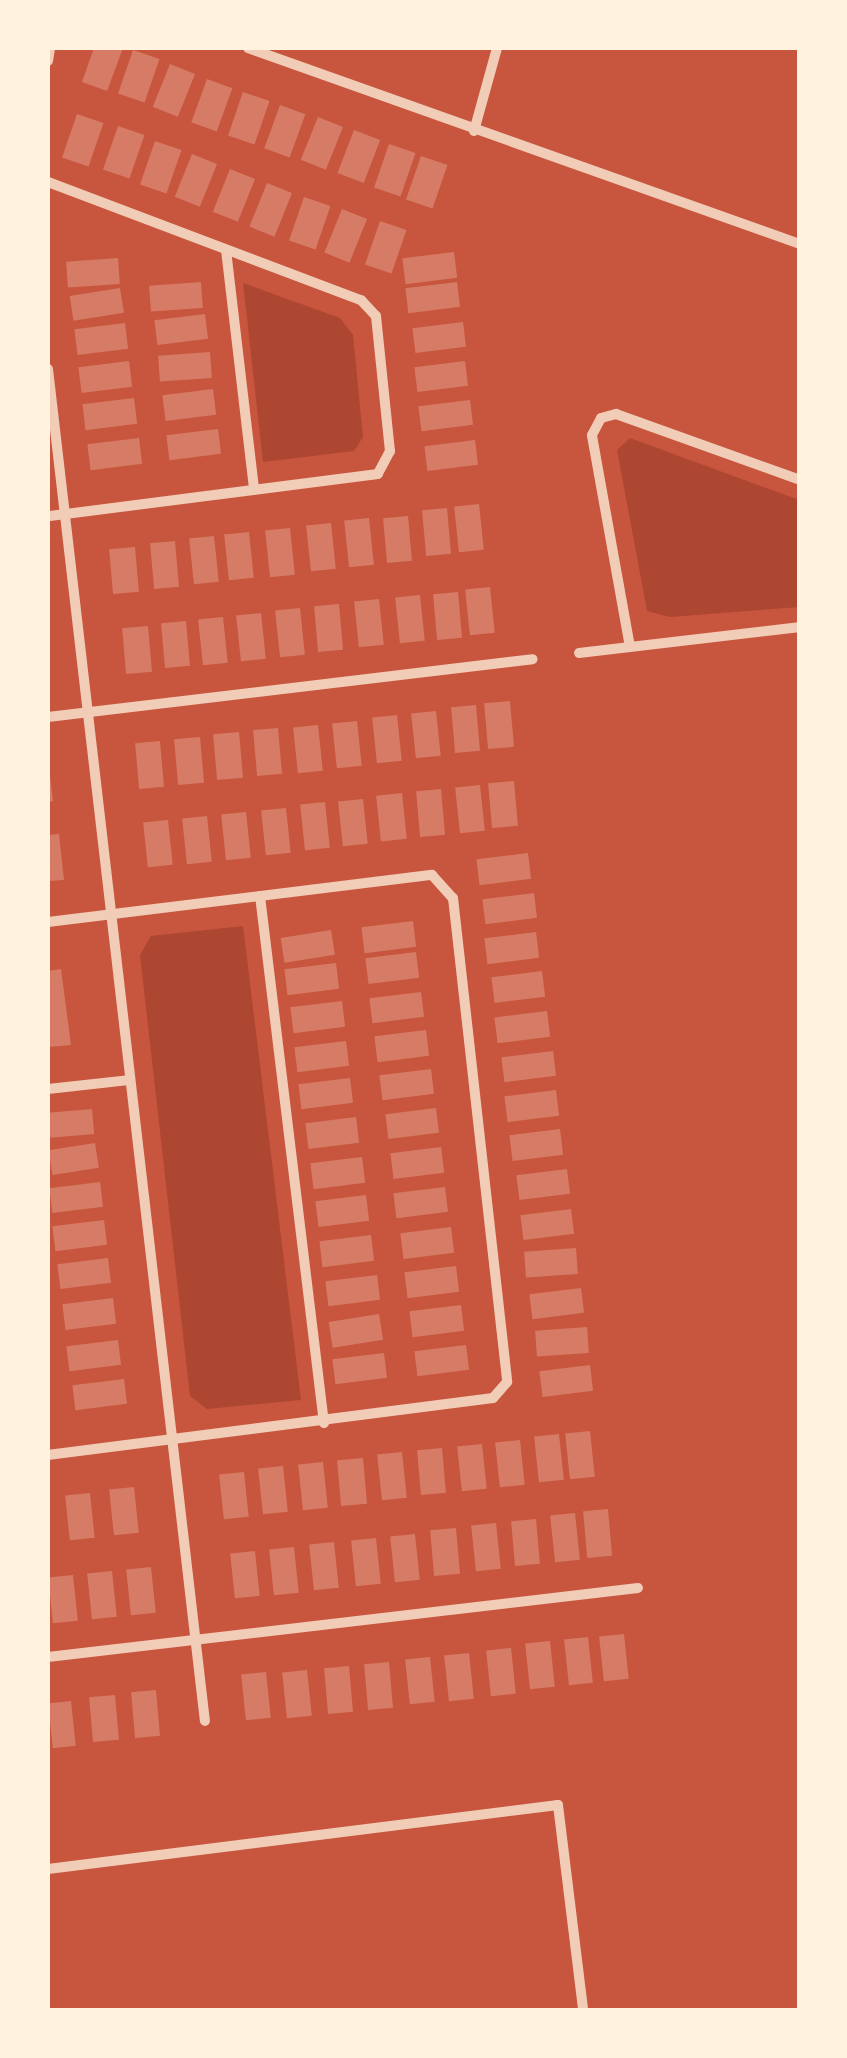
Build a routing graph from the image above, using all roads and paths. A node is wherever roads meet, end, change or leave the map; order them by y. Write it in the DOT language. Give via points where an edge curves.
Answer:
graph roads {
  1 [pos="50,48"];
  2 [pos="248,48"];
  3 [pos="497,48"];
  4 [pos="48,61"];
  5 [pos="474,131"];
  6 [pos="48,182"];
  7 [pos="800,244"];
  8 [pos="226,250"];
  9 [pos="48,369"];
  10 [pos="800,480"];
  11 [pos="254,486"];
  12 [pos="64,513"];
  13 [pos="48,516"];
  14 [pos="800,627"];
  15 [pos="630,648"];
  16 [pos="580,652"];
  17 [pos="534,659"];
  18 [pos="87,712"];
  19 [pos="48,717"];
  20 [pos="260,896"];
  21 [pos="111,914"];
  22 [pos="48,922"];
  23 [pos="129,1080"];
  24 [pos="48,1089"];
  25 [pos="324,1422"];
  26 [pos="172,1441"];
  27 [pos="48,1455"];
  28 [pos="638,1588"];
  29 [pos="196,1640"];
  30 [pos="48,1657"];
  31 [pos="205,1721"];
  32 [pos="48,1869"];
  33 [pos="583,2010"];
  1 -- 4 [label="street"];
  2 -- 5 [label="street"];
  3 -- 5 [label="street"];
  5 -- 7 [label="street"];
  6 -- 8 [label="street"];
  8 -- 11 [label="street"];
  8 -- 11 [label="street" via="360,300 376,316 390,451 378,474"];
  9 -- 12 [label="street"];
  10 -- 15 [label="street" via="616,414 601,418 592,434"];
  11 -- 12 [label="street"];
  12 -- 13 [label="street"];
  12 -- 18 [label="street"];
  14 -- 15 [label="street"];
  15 -- 16 [label="street"];
  17 -- 18 [label="street"];
  18 -- 19 [label="street"];
  18 -- 21 [label="street"];
  20 -- 21 [label="street"];
  20 -- 25 [label="street"];
  20 -- 25 [label="street" via="432,875 453,898 507,1382 493,1398"];
  21 -- 22 [label="street"];
  21 -- 23 [label="street"];
  23 -- 24 [label="street"];
  23 -- 26 [label="street"];
  25 -- 26 [label="street"];
  26 -- 27 [label="street"];
  26 -- 29 [label="street"];
  28 -- 29 [label="street"];
  29 -- 30 [label="street"];
  29 -- 31 [label="street"];
  32 -- 33 [label="street" via="558,1805"];
}
